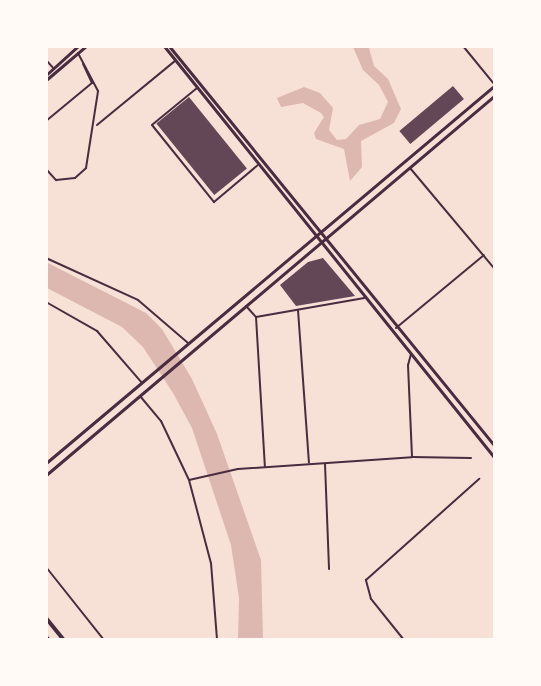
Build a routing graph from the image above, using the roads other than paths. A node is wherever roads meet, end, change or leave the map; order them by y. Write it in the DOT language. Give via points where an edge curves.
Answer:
graph roads {
  1 [pos="78,46"];
  2 [pos="86,46"];
  3 [pos="164,46"];
  4 [pos="169,46"];
  5 [pos="463,46"];
  6 [pos="78,53"];
  7 [pos="46,60"];
  8 [pos="175,61"];
  9 [pos="84,62"];
  10 [pos="54,69"];
  11 [pos="46,75"];
  12 [pos="46,80"];
  13 [pos="495,85"];
  14 [pos="197,88"];
  15 [pos="495,96"];
  16 [pos="46,122"];
  17 [pos="97,125"];
  18 [pos="258,165"];
  19 [pos="410,168"];
  20 [pos="46,169"];
  21 [pos="389,175"];
  22 [pos="395,181"];
  23 [pos="320,232"];
  24 [pos="315,236"];
  25 [pos="325,238"];
  26 [pos="319,242"];
  27 [pos="484,255"];
  28 [pos="46,258"];
  29 [pos="495,268"];
  30 [pos="364,298"];
  31 [pos="46,302"];
  32 [pos="246,306"];
  33 [pos="298,310"];
  34 [pos="256,317"];
  35 [pos="396,328"];
  36 [pos="188,343"];
  37 [pos="411,354"];
  38 [pos="141,382"];
  39 [pos="140,396"];
  40 [pos="495,445"];
  41 [pos="412,457"];
  42 [pos="495,457"];
  43 [pos="471,458"];
  44 [pos="325,462"];
  45 [pos="46,463"];
  46 [pos="309,463"];
  47 [pos="265,467"];
  48 [pos="46,475"];
  49 [pos="479,479"];
  50 [pos="189,480"];
  51 [pos="46,567"];
  52 [pos="329,569"];
  53 [pos="46,618"];
  54 [pos="64,639"];
  55 [pos="104,639"];
  56 [pos="217,639"];
  57 [pos="404,639"];
  1 -- 10 [label="main road"];
  2 -- 6 [label="main road"];
  3 -- 8 [label="main road"];
  4 -- 23 [label="main road"];
  5 -- 13 [label="street"];
  6 -- 9 [label="street"];
  6 -- 12 [label="main road"];
  7 -- 10 [label="street"];
  8 -- 14 [label="main road"];
  8 -- 17 [label="street"];
  9 -- 16 [label="street" via="92,83"];
  9 -- 20 [label="street" via="98,91 86,168 75,178 56,180"];
  10 -- 11 [label="main road"];
  13 -- 21 [label="main road"];
  14 -- 18 [label="main road"];
  14 -- 18 [label="street" via="152,125 214,202"];
  15 -- 19 [label="main road"];
  18 -- 24 [label="main road"];
  19 -- 22 [label="main road"];
  19 -- 27 [label="street"];
  21 -- 22 [label="main road"];
  21 -- 23 [label="main road"];
  22 -- 25 [label="main road"];
  23 -- 24 [label="main road"];
  23 -- 25 [label="main road"];
  24 -- 26 [label="main road"];
  24 -- 36 [label="main road"];
  25 -- 26 [label="main road"];
  25 -- 35 [label="main road"];
  26 -- 30 [label="main road"];
  26 -- 32 [label="main road"];
  27 -- 29 [label="street"];
  27 -- 35 [label="street"];
  28 -- 36 [label="street" via="138,300"];
  30 -- 33 [label="street"];
  30 -- 37 [label="main road"];
  31 -- 38 [label="street" via="97,330"];
  32 -- 34 [label="street"];
  32 -- 39 [label="main road"];
  33 -- 34 [label="street"];
  33 -- 46 [label="street"];
  34 -- 47 [label="street"];
  35 -- 40 [label="main road"];
  36 -- 38 [label="main road"];
  37 -- 41 [label="street" via="408,365"];
  37 -- 42 [label="main road"];
  38 -- 45 [label="main road"];
  39 -- 48 [label="main road"];
  39 -- 50 [label="street" via="161,421"];
  41 -- 43 [label="street"];
  41 -- 44 [label="street"];
  44 -- 46 [label="street"];
  44 -- 52 [label="street"];
  46 -- 47 [label="street"];
  47 -- 50 [label="street"];
  49 -- 57 [label="street" via="366,579 371,599"];
  50 -- 56 [label="street" via="211,563"];
  51 -- 55 [label="street"];
  53 -- 54 [label="highway"];
}
